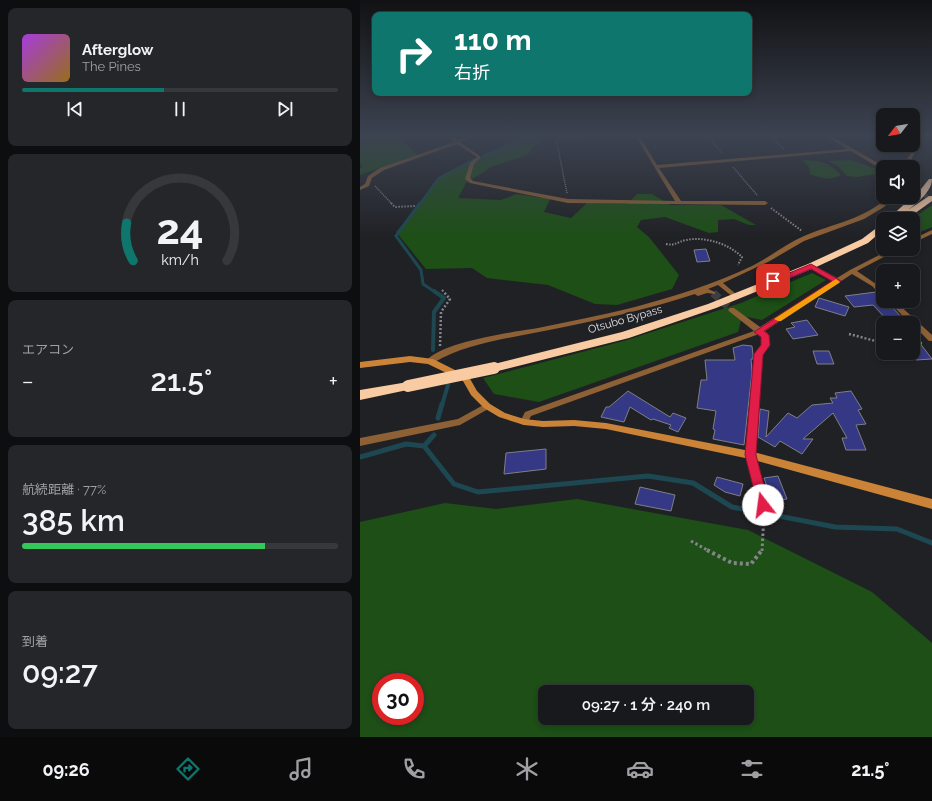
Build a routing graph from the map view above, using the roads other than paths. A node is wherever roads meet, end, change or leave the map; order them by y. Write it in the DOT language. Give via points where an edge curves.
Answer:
graph roads {
  1 [pos="381,169"];
  2 [pos="470,169"];
  3 [pos="658,169"];
  4 [pos="932,182"];
  5 [pos="360,189"];
  6 [pos="932,198"];
  7 [pos="679,202"];
  8 [pos="765,204"];
  9 [pos="885,204"];
  10 [pos="900,212"];
  11 [pos="911,212"];
  12 [pos="876,232"];
  13 [pos="932,232"];
  14 [pos="876,234"];
  15 [pos="920,238"];
  16 [pos="865,241"];
  17 [pos="883,256"];
  18 [pos="811,266"];
  19 [pos="852,272"];
  20 [pos="837,281"];
  21 [pos="718,282"];
  22 [pos="876,287"];
  23 [pos="713,292"];
  24 [pos="735,296"];
  25 [pos="668,300"];
  26 [pos="899,308"];
  27 [pos="732,310"];
  28 [pos="758,332"];
  29 [pos="932,339"];
  30 [pos="430,361"];
  31 [pos="360,365"];
  32 [pos="360,395"];
  33 [pos="487,406"];
  34 [pos="524,422"];
  35 [pos="360,442"];
  36 [pos="750,455"];
  37 [pos="932,504"];
  38 [pos="763,505"];
  1 -- 5 [label="street" via="370,177 367,185"];
  2 -- 7 [label="street" via="468,180 568,202"];
  3 -- 7 [label="street"];
  4 -- 10 [label="highway"];
  6 -- 11 [label="highway"];
  7 -- 8 [label="street"];
  9 -- 21 [label="street" via="865,217 809,236 766,261"];
  12 -- 16 [label="highway, Otsubo Bypass"];
  13 -- 15 [label="street"];
  14 -- 16 [label="highway"];
  16 -- 18 [label="highway, Otsubo Bypass"];
  17 -- 19 [label="street"];
  18 -- 20 [label="street"];
  18 -- 24 [label="highway, Otsubo Bypass"];
  19 -- 20 [label="street"];
  19 -- 22 [label="street"];
  20 -- 28 [label="street"];
  21 -- 24 [label="street"];
  21 -- 25 [label="street"];
  23 -- 25 [label="street" via="676,302"];
  24 -- 32 [label="highway, Otsubo Bypass, bridge" via="625,335 494,368"];
  25 -- 30 [label="street" via="603,317 474,342 440,354"];
  26 -- 29 [label="street"];
  27 -- 28 [label="street"];
  28 -- 34 [label="street" via="528,414"];
  28 -- 36 [label="street" via="765,335 766,345 759,354"];
  30 -- 31 [label="street" via="410,359"];
  30 -- 33 [label="street" via="466,379 474,393"];
  33 -- 34 [label="street" via="502,415"];
  33 -- 35 [label="street" via="460,422"];
  34 -- 36 [label="street" via="606,426"];
  36 -- 37 [label="street"];
  36 -- 38 [label="street"];
}
